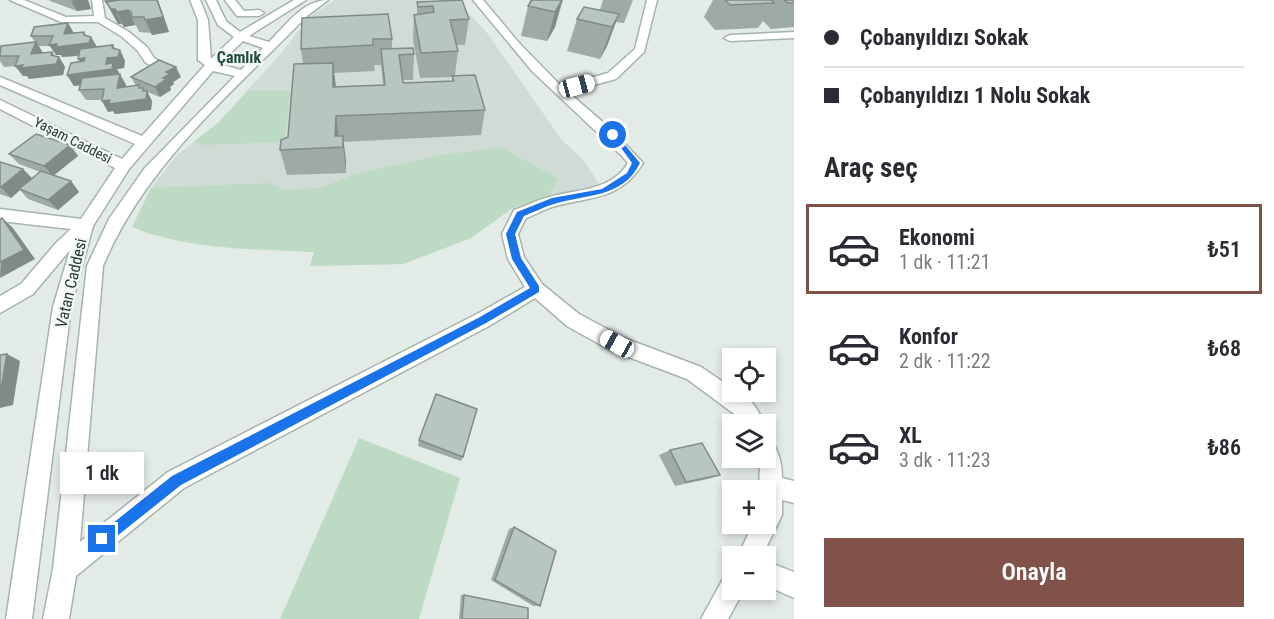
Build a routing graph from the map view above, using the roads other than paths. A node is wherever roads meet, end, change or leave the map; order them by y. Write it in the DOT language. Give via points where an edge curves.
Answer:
graph roads {
  1 [pos="16,0"];
  2 [pos="97,0"];
  3 [pos="195,0"];
  4 [pos="211,0"];
  5 [pos="230,0"];
  6 [pos="301,0"];
  7 [pos="323,0"];
  8 [pos="449,0"];
  9 [pos="455,0"];
  10 [pos="478,0"];
  11 [pos="652,0"];
  12 [pos="218,16"];
  13 [pos="262,17"];
  14 [pos="100,19"];
  15 [pos="794,35"];
  16 [pos="239,38"];
  17 [pos="730,38"];
  18 [pos="270,47"];
  19 [pos="212,64"];
  20 [pos="165,69"];
  21 [pos="244,74"];
  22 [pos="0,81"];
  23 [pos="559,91"];
  24 [pos="45,100"];
  25 [pos="0,104"];
  26 [pos="22,115"];
  27 [pos="143,142"];
  28 [pos="124,166"];
  29 [pos="0,215"];
  30 [pos="85,225"];
  31 [pos="536,289"];
  32 [pos="0,304"];
  33 [pos="749,414"];
  34 [pos="776,488"];
  35 [pos="794,492"];
  36 [pos="65,569"];
  37 [pos="776,578"];
  38 [pos="794,585"];
  39 [pos="725,600"];
  40 [pos="19,619"];
  41 [pos="56,619"];
  42 [pos="714,619"];
  1 -- 14 [label="street" via="65,20"];
  2 -- 14 [label="street"];
  3 -- 19 [label="street" via="203,20 202,57"];
  4 -- 12 [label="street"];
  5 -- 13 [label="street" via="241,14"];
  6 -- 13 [label="street, Vatan Caddesi"];
  7 -- 18 [label="street, Vatan Caddesi"];
  8 -- 9 [label="street"];
  10 -- 23 [label="street" via="518,51"];
  11 -- 23 [label="street" via="640,50 612,76"];
  12 -- 13 [label="street"];
  12 -- 16 [label="street"];
  13 -- 16 [label="street, Vatan Caddesi"];
  14 -- 20 [label="street" via="125,34 143,49 149,60"];
  15 -- 17 [label="street"];
  16 -- 18 [label="street"];
  16 -- 19 [label="street, Vatan Caddesi"];
  18 -- 21 [label="street, Vatan Caddesi"];
  19 -- 21 [label="street"];
  19 -- 27 [label="street, Vatan Caddesi"];
  21 -- 36 [label="street, Vatan Caddesi" via="137,186 115,221 95,266"];
  22 -- 24 [label="street, Yaşam Caddesi"];
  23 -- 31 [label="street" via="613,135 636,163 630,175 605,191 552,201 520,214 510,234 516,259"];
  24 -- 26 [label="street, Yaşam Caddesi"];
  24 -- 27 [label="street, Yaşam Caddesi"];
  25 -- 26 [label="street, Yaşam Caddesi"];
  26 -- 28 [label="street, Yaşam Caddesi"];
  27 -- 28 [label="street, Vatan Caddesi"];
  28 -- 30 [label="street, Vatan Caddesi"];
  29 -- 30 [label="street"];
  30 -- 32 [label="street" via="27,289"];
  30 -- 40 [label="street, Vatan Caddesi" via="62,307"];
  31 -- 33 [label="street" via="573,320 617,344 694,373"];
  31 -- 36 [label="street" via="176,480"];
  34 -- 35 [label="street"];
  36 -- 41 [label="street, Vatan Caddesi"];
  37 -- 38 [label="street"];
  39 -- 42 [label="street"];
}
